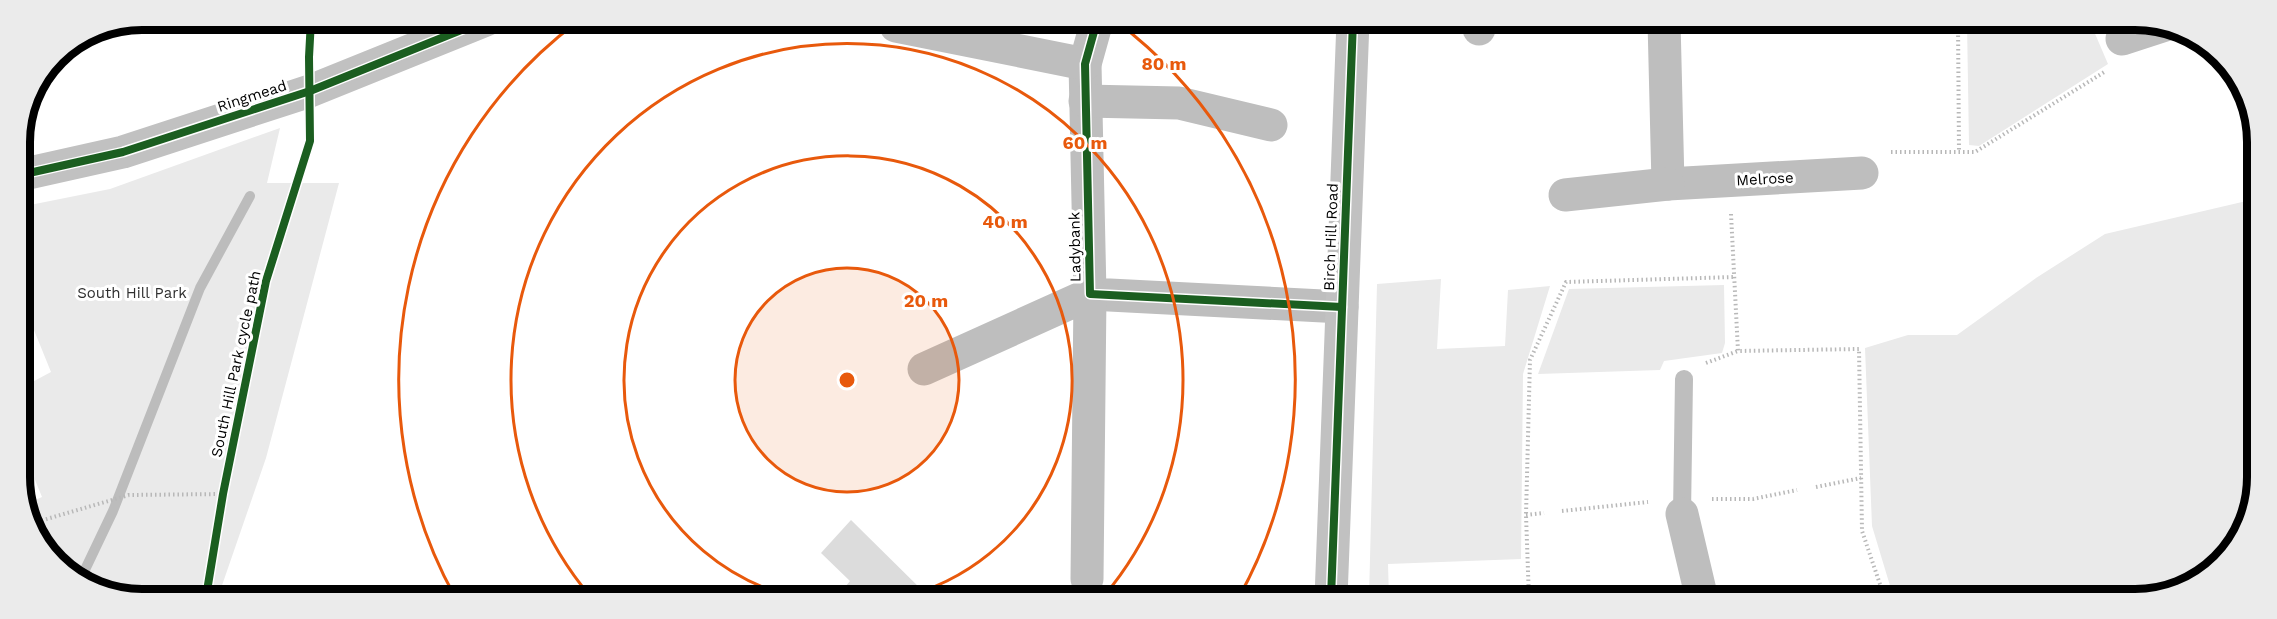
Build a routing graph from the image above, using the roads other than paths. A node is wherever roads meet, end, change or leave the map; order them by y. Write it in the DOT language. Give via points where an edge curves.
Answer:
graph roads {
  1 [pos="461,30"];
  2 [pos="916,30"];
  3 [pos="1094,30"];
  4 [pos="1353,30"];
  5 [pos="1664,30"];
  6 [pos="2148,31"];
  7 [pos="2122,39"];
  8 [pos="1085,64"];
  9 [pos="1085,101"];
  10 [pos="1270,125"];
  11 [pos="30,173"];
  12 [pos="1862,173"];
  13 [pos="1668,184"];
  14 [pos="1564,195"];
  15 [pos="1090,294"];
  16 [pos="1342,307"];
  17 [pos="924,369"];
  18 [pos="1683,379"];
  19 [pos="1682,514"];
  20 [pos="1088,579"];
  21 [pos="1331,589"];
  22 [pos="1700,589"];
  1 -- 11 [label="street, Ringmead" via="310,91 123,152"];
  2 -- 8 [label="street"];
  3 -- 8 [label="street, Ladybank"];
  4 -- 16 [label="street, Birch Hill Road"];
  5 -- 13 [label="street"];
  6 -- 7 [label="street"];
  8 -- 9 [label="street, Ladybank"];
  9 -- 10 [label="street" via="1179,103"];
  9 -- 15 [label="street, Ladybank"];
  12 -- 13 [label="street, Melrose"];
  13 -- 14 [label="street, Melrose"];
  15 -- 16 [label="street, Ladybank"];
  15 -- 17 [label="street, Ladybank"];
  15 -- 20 [label="street, Ladybank"];
  16 -- 21 [label="street, Birch Hill Road"];
  18 -- 19 [label="lane"];
  19 -- 22 [label="street"];
}
